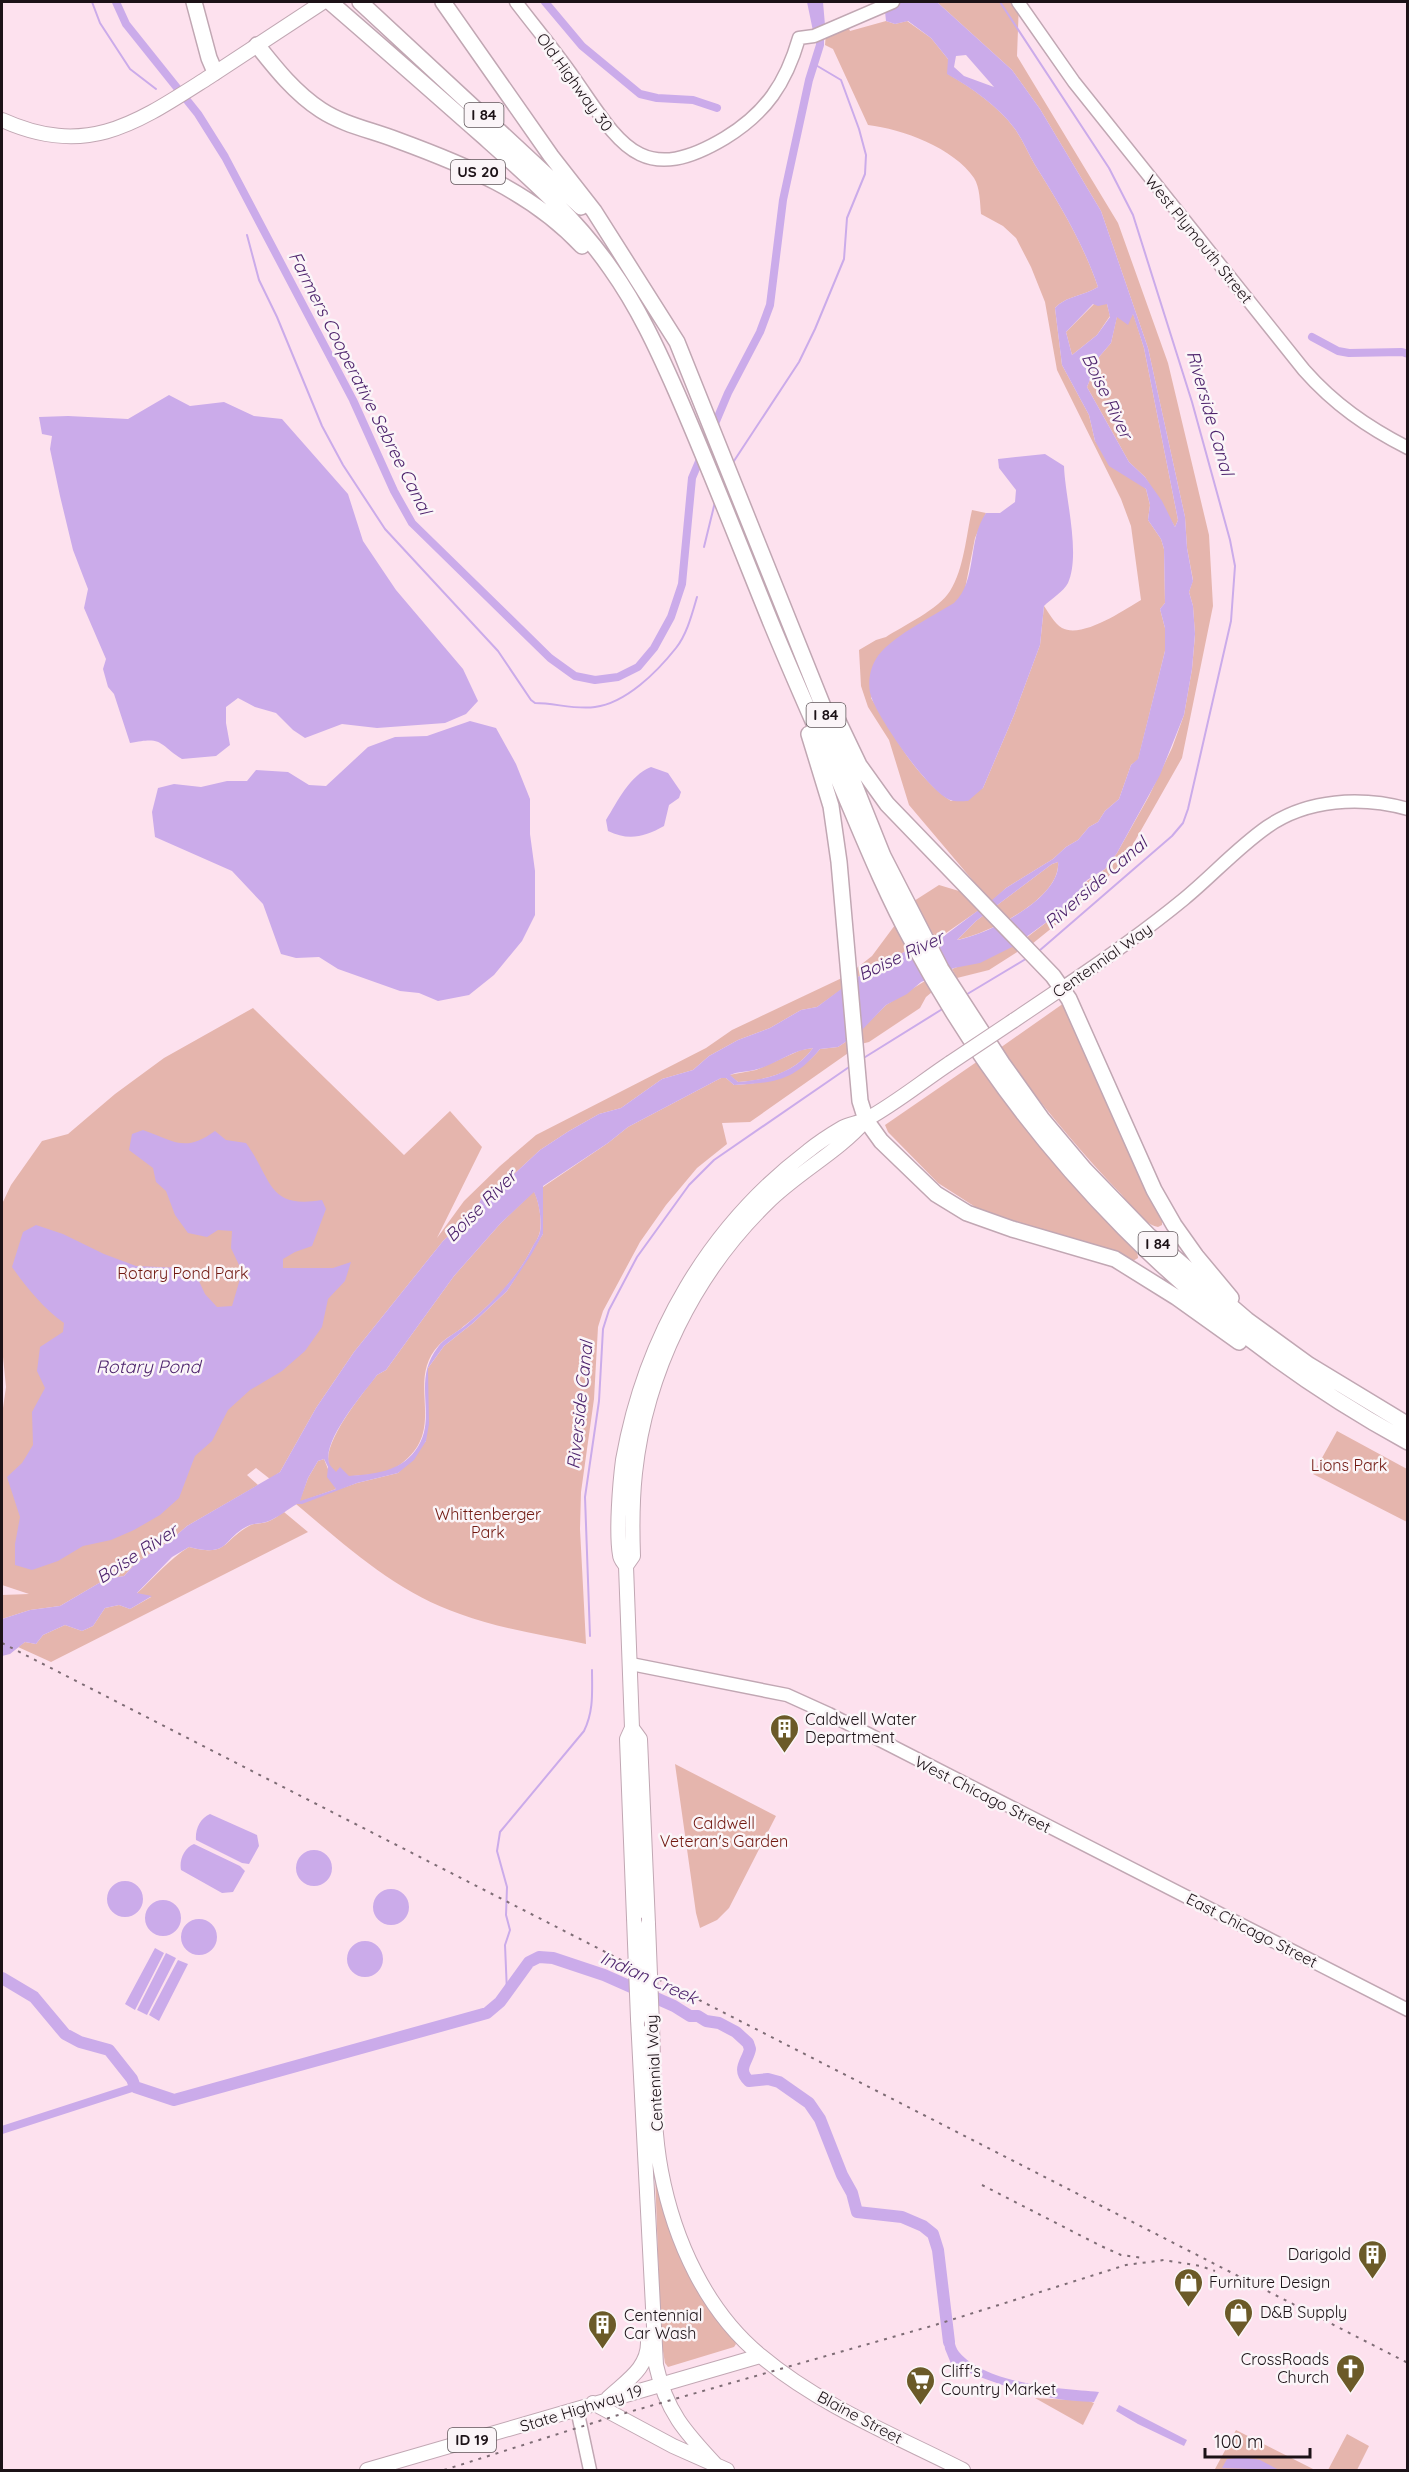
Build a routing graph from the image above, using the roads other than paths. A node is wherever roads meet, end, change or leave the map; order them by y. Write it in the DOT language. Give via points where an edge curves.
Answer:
graph roads {
  1 [pos="194,2"];
  2 [pos="323,2"];
  3 [pos="330,2"];
  4 [pos="360,2"];
  5 [pos="443,2"];
  6 [pos="516,2"];
  7 [pos="893,2"];
  8 [pos="1018,2"];
  9 [pos="257,45"];
  10 [pos="215,72"];
  11 [pos="2,120"];
  12 [pos="605,230"];
  13 [pos="659,354"];
  14 [pos="1407,448"];
  15 [pos="782,605"];
  16 [pos="784,654"];
  17 [pos="1407,809"];
  18 [pos="899,901"];
  19 [pos="1062,988"];
  20 [pos="958,1009"];
  21 [pos="866,1120"];
  22 [pos="1247,1320"];
  23 [pos="1308,1382"];
  24 [pos="1407,1425"];
  25 [pos="1407,1442"];
  26 [pos="631,1664"];
  27 [pos="632,1728"];
  28 [pos="1096,1851"];
  29 [pos="1407,2010"];
  30 [pos="648,2206"];
  31 [pos="760,2356"];
  32 [pos="660,2384"];
  33 [pos="600,2402"];
  34 [pos="577,2409"];
  35 [pos="722,2468"];
  36 [pos="367,2470"];
  37 [pos="590,2470"];
  38 [pos="963,2470"];
  1 -- 10 [label="highway"];
  2 -- 9 [label="main road"];
  3 -- 13 [label="highway, I 84" via="555,202 610,267"];
  4 -- 12 [label="highway, I 84"];
  5 -- 12 [label="highway"];
  6 -- 7 [label="street, Old Highway 30" via="614,136 644,156 666,160 711,146 770,102 789,68 799,38 814,36"];
  8 -- 14 [label="street, West Plymouth Street" via="1074,82 1304,370 1352,416"];
  9 -- 10 [label="main road"];
  9 -- 13 [label="highway, US 20" via="291,86 322,111 352,126 472,169 559,223 628,304"];
  10 -- 11 [label="main road" via="157,110 122,127 74,136 46,134"];
  12 -- 15 [label="highway, I 84" via="677,342"];
  13 -- 16 [label="highway, I 84"];
  15 -- 18 [label="highway, I 84"];
  15 -- 19 [label="highway" via="866,775 887,804"];
  16 -- 18 [label="highway, I 84" via="865,844"];
  16 -- 21 [label="highway" via="831,806 858,1085"];
  17 -- 19 [label="street, Centennial Way" via="1374,802 1335,802 1310,807 1268,826 1159,919"];
  18 -- 20 [label="highway, I 84"];
  19 -- 21 [label="main road, Centennial Way, bridge"];
  19 -- 22 [label="highway" via="1154,1190 1196,1256"];
  20 -- 22 [label="highway, I 84" via="1085,1170 1148,1235"];
  20 -- 23 [label="highway, I 84" via="993,1073 1085,1188 1174,1277"];
  21 -- 23 [label="highway" via="881,1141 936,1194 967,1213 1115,1259 1278,1368"];
  21 -- 26 [label="main road, Centennial Way" via="851,1137 790,1181 754,1216 713,1267 662,1362 650,1394 634,1474 633,1556 626,1566"];
  22 -- 24 [label="highway, I 84" via="1309,1365"];
  23 -- 25 [label="highway, I 84"];
  26 -- 27 [label="main road, Centennial Way"];
  26 -- 28 [label="street, West Chicago Street" via="787,1695"];
  27 -- 30 [label="main road, Centennial Way, bridge" via="627,1739"];
  27 -- 31 [label="main road, Centennial Way, bridge" via="640,1739 660,2168 672,2219 699,2279 737,2332"];
  28 -- 29 [label="street, East Chicago Street"];
  30 -- 32 [label="main road, Centennial Way" via="654,2353"];
  30 -- 33 [label="main road" via="643,2226 646,2358 638,2372"];
  31 -- 32 [label="main road, State Highway 19 / ID 19"];
  31 -- 38 [label="main road, Blaine Street" via="832,2403"];
  32 -- 33 [label="main road, State Highway 19 / ID 19"];
  32 -- 35 [label="main road, Centennial Way" via="679,2424"];
  33 -- 34 [label="main road, State Highway 19 / ID 19"];
  33 -- 35 [label="main road" via="673,2446"];
  34 -- 36 [label="main road, State Highway 19 / ID 19"];
  34 -- 37 [label="street"];
}
